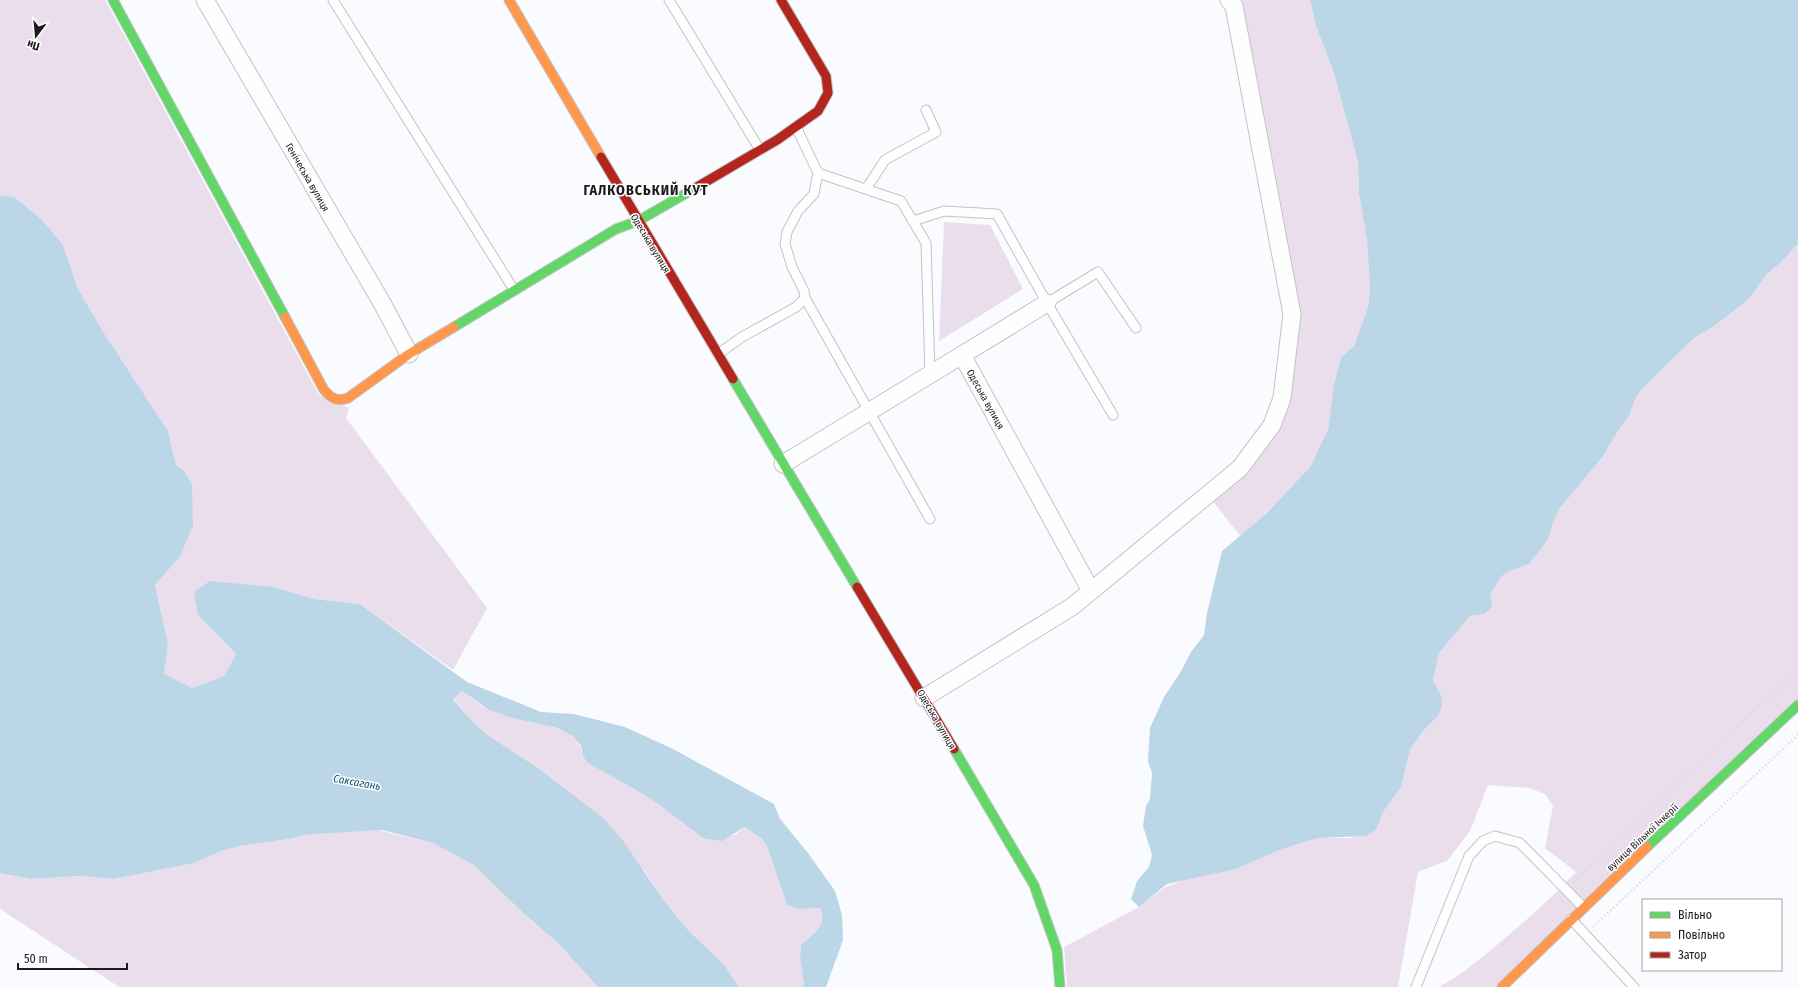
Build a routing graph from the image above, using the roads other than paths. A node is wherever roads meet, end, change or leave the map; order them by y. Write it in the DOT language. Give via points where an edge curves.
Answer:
graph roads {
  1 [pos="112,0"];
  2 [pos="205,0"];
  3 [pos="333,0"];
  4 [pos="509,0"];
  5 [pos="669,0"];
  6 [pos="781,0"];
  7 [pos="1229,0"];
  8 [pos="926,110"];
  9 [pos="796,127"];
  10 [pos="760,150"];
  11 [pos="818,173"];
  12 [pos="866,189"];
  13 [pos="638,220"];
  14 [pos="913,221"];
  15 [pos="514,290"];
  16 [pos="805,298"];
  17 [pos="1047,303"];
  18 [pos="1136,328"];
  19 [pos="409,354"];
  20 [pos="718,354"];
  21 [pos="962,355"];
  22 [pos="930,374"];
  23 [pos="869,412"];
  24 [pos="1114,415"];
  25 [pos="784,464"];
  26 [pos="930,519"];
  27 [pos="1091,591"];
  28 [pos="924,698"];
  29 [pos="1798,705"];
  30 [pos="1583,907"];
  31 [pos="1571,919"];
  32 [pos="1060,987"];
  33 [pos="1416,987"];
  34 [pos="1502,987"];
  35 [pos="1634,987"];
  1 -- 19 [label="street" via="324,390 333,400 348,398"];
  2 -- 19 [label="street, Генічеська вулиця" via="382,303"];
  3 -- 15 [label="lane"];
  4 -- 13 [label="street, Одеська вулиця"];
  5 -- 10 [label="lane"];
  6 -- 9 [label="street" via="826,76 828,93 818,110"];
  7 -- 27 [label="street" via="1234,6 1292,314 1282,398 1272,424 1240,468"];
  8 -- 12 [label="lane" via="936,132 885,160"];
  9 -- 10 [label="street"];
  9 -- 11 [label="lane"];
  10 -- 13 [label="street"];
  11 -- 12 [label="lane"];
  11 -- 16 [label="lane" via="814,194 798,211 787,232 785,244"];
  12 -- 14 [label="lane" via="901,201"];
  13 -- 15 [label="street" via="616,229"];
  13 -- 20 [label="street, Одеська вулиця"];
  14 -- 17 [label="lane" via="944,211 997,214"];
  14 -- 22 [label="lane" via="926,243"];
  15 -- 19 [label="street"];
  16 -- 20 [label="lane" via="796,307 742,337"];
  16 -- 23 [label="lane"];
  17 -- 18 [label="lane" via="1098,272"];
  17 -- 21 [label="street"];
  17 -- 24 [label="lane"];
  20 -- 25 [label="street, Одеська вулиця"];
  21 -- 22 [label="street"];
  21 -- 27 [label="street, Одеська вулиця"];
  22 -- 23 [label="street"];
  23 -- 25 [label="street"];
  23 -- 26 [label="lane"];
  25 -- 28 [label="street, Одеська вулиця"];
  27 -- 28 [label="street" via="1073,606"];
  28 -- 32 [label="street, Одеська вулиця" via="1034,885 1057,950"];
  29 -- 30 [label="street, вулиця Вільної Ічкерії"];
  30 -- 31 [label="street, вулиця Вільної Ічкерії"];
  30 -- 33 [label="lane" via="1520,844 1495,836 1483,841 1469,856"];
  31 -- 34 [label="street, вулиця Вільної Ічкерії"];
  31 -- 35 [label="lane"];
}
